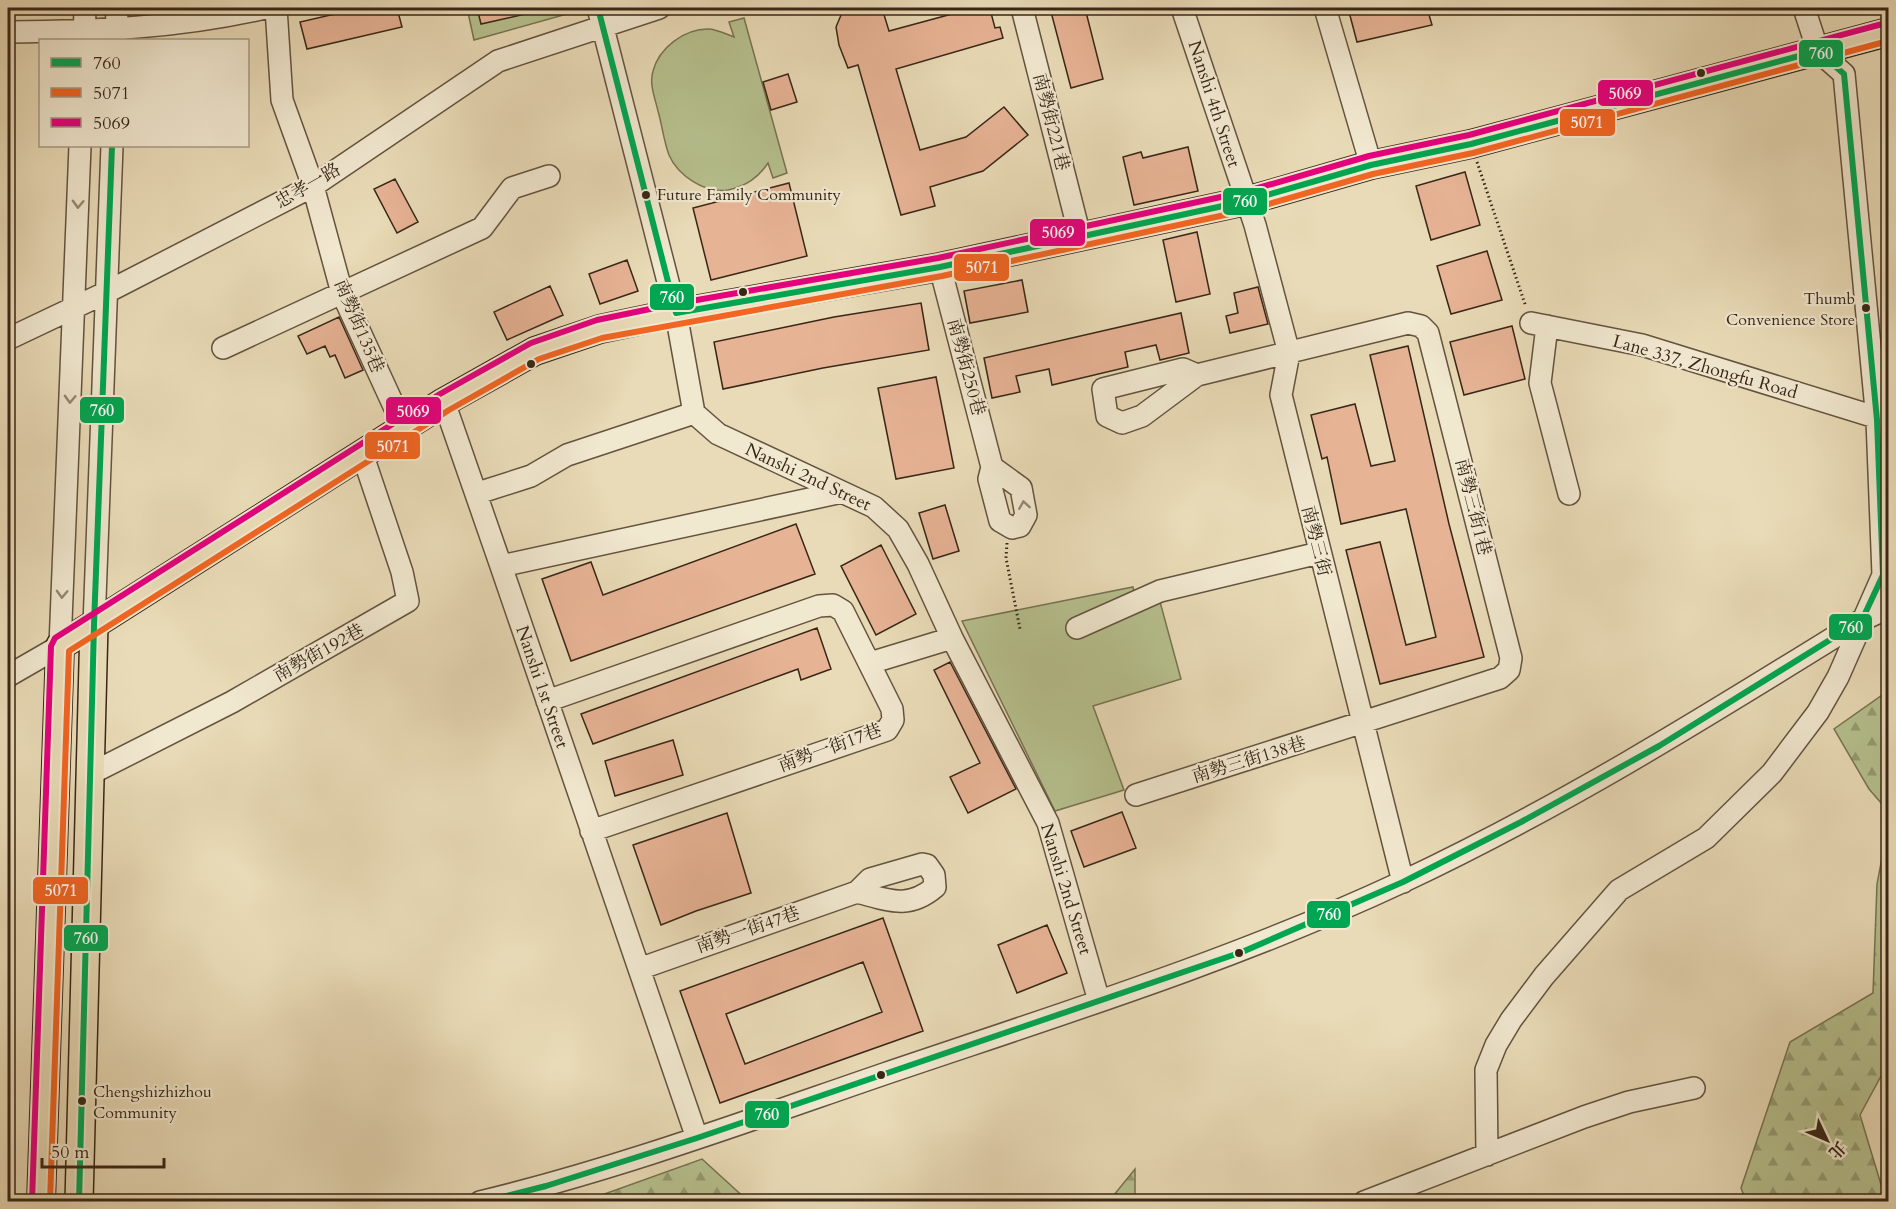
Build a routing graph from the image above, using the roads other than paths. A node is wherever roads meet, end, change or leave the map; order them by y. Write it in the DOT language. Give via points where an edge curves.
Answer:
graph roads {
  1 [pos="85,8"];
  2 [pos="117,8"];
  3 [pos="265,8"];
  4 [pos="276,8"];
  5 [pos="659,8"];
  6 [pos="1022,8"];
  7 [pos="1182,8"];
  8 [pos="1325,8"];
  9 [pos="1804,8"];
  10 [pos="600,16"];
  11 [pos="8,32"];
  12 [pos="1888,32"];
  13 [pos="84,36"];
  14 [pos="116,36"];
  15 [pos="1818,51"];
  16 [pos="80,147"];
  17 [pos="112,147"];
  18 [pos="1371,165"];
  19 [pos="549,176"];
  20 [pos="314,186"];
  21 [pos="1246,201"];
  22 [pos="1080,236"];
  23 [pos="940,267"];
  24 [pos="107,292"];
  25 [pos="342,293"];
  26 [pos="74,308"];
  27 [pos="676,313"];
  28 [pos="8,339"];
  29 [pos="223,348"];
  30 [pos="1289,352"];
  31 [pos="1197,375"];
  32 [pos="444,402"];
  33 [pos="694,413"];
  34 [pos="1883,421"];
  35 [pos="404,428"];
  36 [pos="362,453"];
  37 [pos="992,467"];
  38 [pos="842,492"];
  39 [pos="478,493"];
  40 [pos="1569,494"];
  41 [pos="1319,553"];
  42 [pos="501,566"];
  43 [pos="1888,608"];
  44 [pos="1862,620"];
  45 [pos="94,625"];
  46 [pos="1077,628"];
  47 [pos="952,638"];
  48 [pos="60,646"];
  49 [pos="870,663"];
  50 [pos="8,676"];
  51 [pos="547,701"];
  52 [pos="1362,724"];
  53 [pos="90,774"];
  54 [pos="1136,795"];
  55 [pos="591,831"];
  56 [pos="1403,882"];
  57 [pos="857,892"];
  58 [pos="639,969"];
  59 [pos="1099,1001"];
  60 [pos="1694,1088"];
  61 [pos="698,1138"];
  62 [pos="1486,1155"];
  63 [pos="41,1202"];
  64 [pos="79,1202"];
  65 [pos="480,1202"];
  66 [pos="1364,1202"];
  1 -- 13 [label="street"];
  2 -- 14 [label="street"];
  3 -- 14 [label="street"];
  4 -- 20 [label="street, 南勢街135巷" via="282,100"];
  5 -- 10 [label="street, 忠孝一路"];
  6 -- 22 [label="street, 南勢街221巷"];
  7 -- 21 [label="street, Nanshi 4th Street"];
  8 -- 18 [label="street"];
  9 -- 15 [label="street"];
  10 -- 20 [label="street, 忠孝一路" via="498,61"];
  10 -- 27 [label="street"];
  11 -- 13 [label="street"];
  12 -- 15 [label="main road"];
  13 -- 14 [label="street"];
  15 -- 18 [label="main road" via="1471,144"];
  15 -- 34 [label="street" via="1844,74"];
  16 -- 26 [label="street, one-way"];
  17 -- 24 [label="street"];
  18 -- 21 [label="main road"];
  19 -- 25 [label="street" via="512,188 482,228"];
  20 -- 24 [label="street, 忠孝一路"];
  20 -- 25 [label="street, 南勢街135巷"];
  21 -- 22 [label="main road"];
  21 -- 30 [label="street, 南勢三街"];
  22 -- 23 [label="main road"];
  23 -- 27 [label="main road"];
  23 -- 37 [label="street, 南勢街250巷"];
  24 -- 26 [label="street, 忠孝一路"];
  24 -- 45 [label="street"];
  25 -- 29 [label="street"];
  25 -- 35 [label="street, 南勢街135巷"];
  26 -- 28 [label="street, 忠孝一路"];
  26 -- 48 [label="street, one-way"];
  27 -- 32 [label="main road" via="600,329 535,351"];
  27 -- 33 [label="street"];
  30 -- 31 [label="street, 南勢三街1巷"];
  30 -- 41 [label="street, 南勢三街" via="1281,395"];
  30 -- 52 [label="street, 南勢三街1巷" via="1408,323 1421,326 1428,333 1511,658 1509,670 1500,678"];
  32 -- 35 [label="main road"];
  32 -- 39 [label="street, Nanshi 1st Street"];
  33 -- 38 [label="street, Nanshi 2nd Street" via="718,434"];
  33 -- 39 [label="street" via="567,455 531,476"];
  34 -- 40 [label="street, Lane 337, Zhongfu Road" via="1642,345 1539,324 1540,383"];
  34 -- 44 [label="street" via="1883,575"];
  35 -- 36 [label="main road"];
  36 -- 45 [label="main road"];
  36 -- 53 [label="street, 南勢街192巷" via="408,601 242,696"];
  37 -- 37 [label="street, 南勢街250巷, one-way" via="989,479 1000,521 1020,526 1026,514 1021,488"];
  38 -- 42 [label="street"];
  38 -- 47 [label="street, Nanshi 2nd Street" via="874,507 898,529"];
  39 -- 42 [label="street, Nanshi 1st Street"];
  41 -- 46 [label="street" via="1160,591"];
  41 -- 52 [label="street, 南勢三街"];
  42 -- 51 [label="street, Nanshi 1st Street"];
  43 -- 44 [label="street"];
  44 -- 56 [label="street" via="1659,746"];
  44 -- 62 [label="street" via="1818,712 1772,773 1706,838 1619,890 1511,1020 1486,1070"];
  45 -- 48 [label="main road"];
  45 -- 53 [label="main road"];
  47 -- 49 [label="street"];
  47 -- 59 [label="street, Nanshi 2nd Street" via="1048,823"];
  48 -- 50 [label="street"];
  48 -- 63 [label="main road"];
  49 -- 51 [label="street, 南勢一街17巷" via="843,611 833,605 819,606"];
  49 -- 55 [label="street, 南勢一街17巷" via="892,709 893,720 887,730"];
  51 -- 55 [label="street, Nanshi 1st Street"];
  52 -- 54 [label="street, 南勢三街138巷"];
  52 -- 56 [label="street, 南勢三街"];
  53 -- 64 [label="main road"];
  55 -- 58 [label="street, Nanshi 1st Street"];
  56 -- 59 [label="street" via="1242,952"];
  57 -- 58 [label="street, 南勢一街47巷"];
  58 -- 61 [label="street, Nanshi 1st Street"];
  59 -- 61 [label="street"];
  60 -- 62 [label="street" via="1617,1106"];
  61 -- 65 [label="street" via="546,1186"];
  62 -- 66 [label="street"];
}
